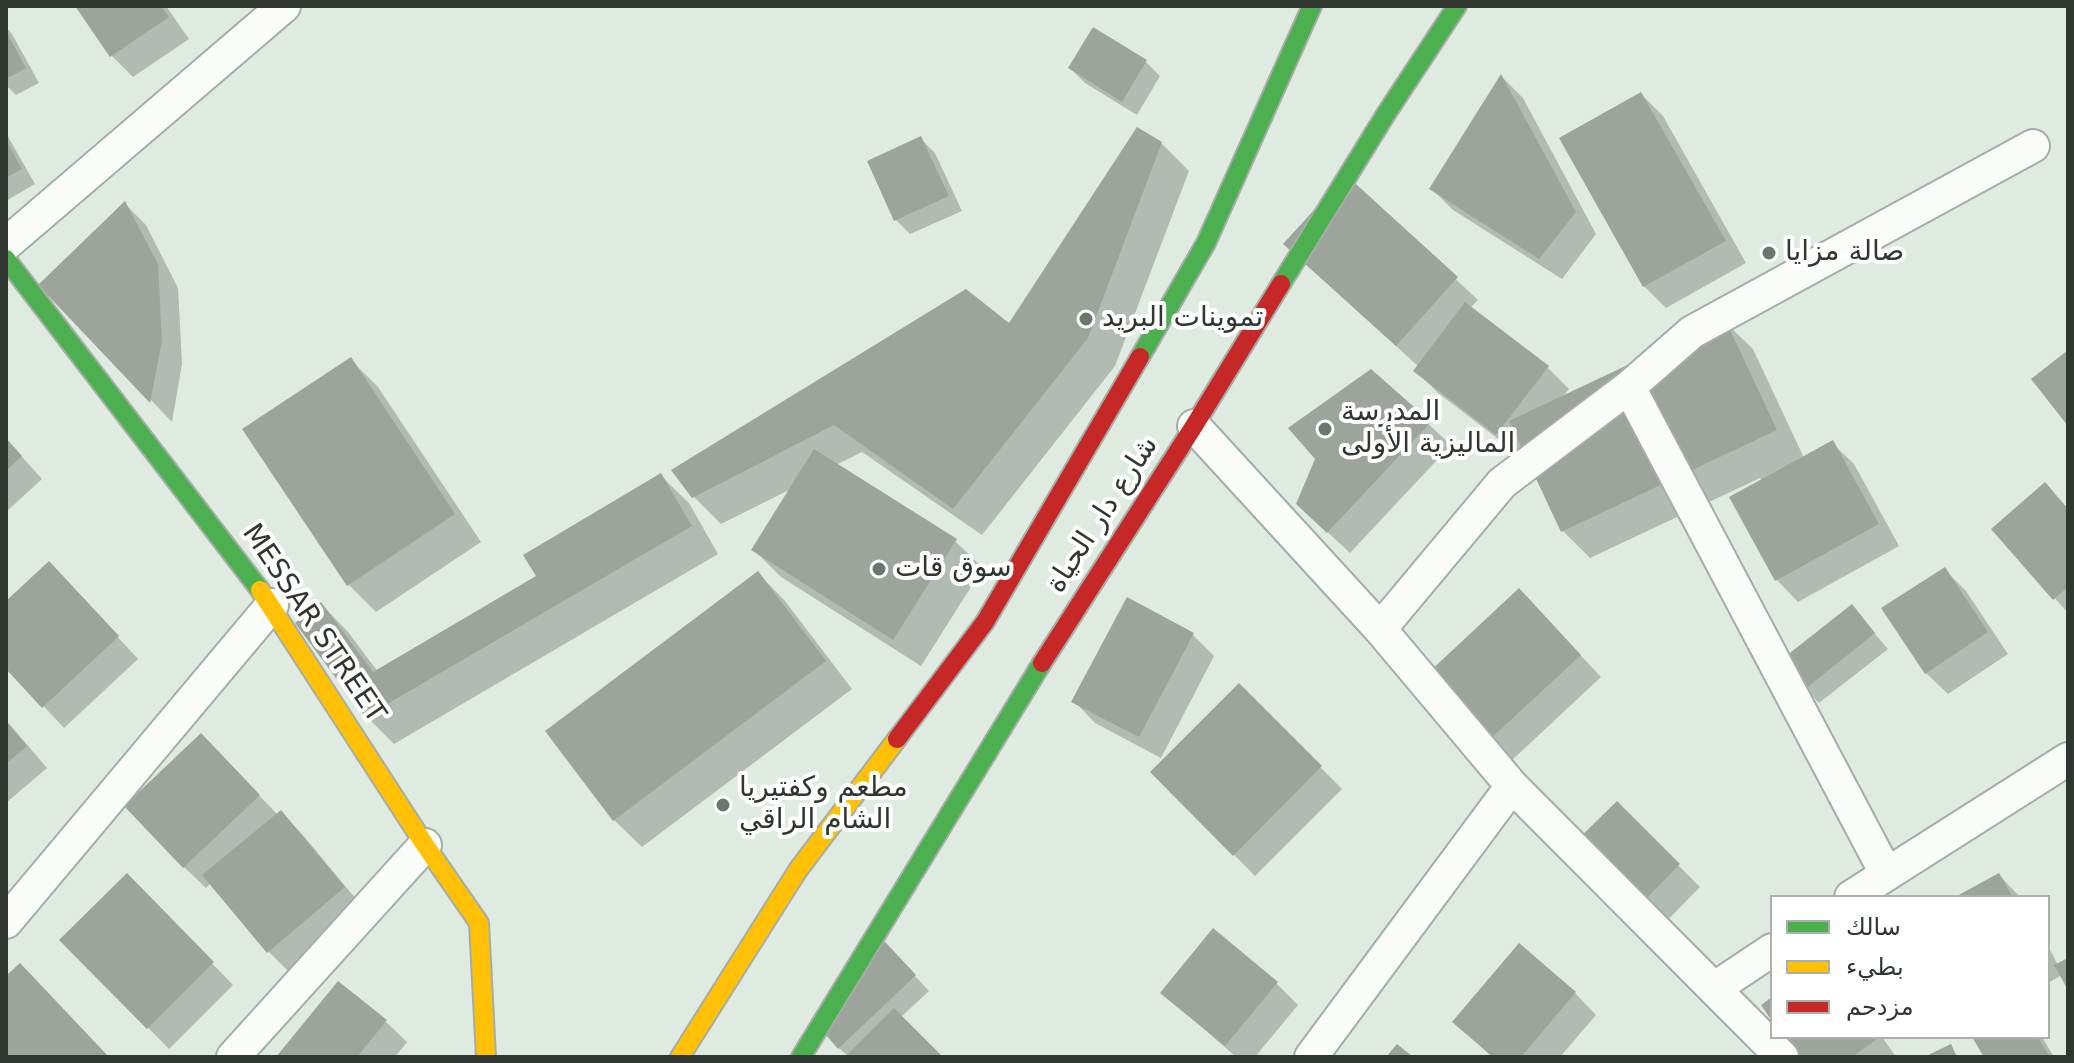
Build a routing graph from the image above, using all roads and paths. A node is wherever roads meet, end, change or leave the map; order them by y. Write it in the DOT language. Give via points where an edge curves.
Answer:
graph roads {
  1 [pos="284,6"];
  2 [pos="1312,6"];
  3 [pos="1457,6"];
  4 [pos="2033,146"];
  5 [pos="6,244"];
  6 [pos="6,259"];
  7 [pos="1629,387"];
  8 [pos="1194,426"];
  9 [pos="272,605"];
  10 [pos="1380,629"];
  11 [pos="2068,759"];
  12 [pos="1512,786"];
  13 [pos="425,845"];
  14 [pos="1886,873"];
  15 [pos="1854,895"];
  16 [pos="6,922"];
  17 [pos="1770,951"];
  18 [pos="1715,988"];
  19 [pos="233,1057"];
  20 [pos="486,1057"];
  21 [pos="680,1057"];
  22 [pos="801,1057"];
  23 [pos="1311,1057"];
  24 [pos="1782,1057"];
  1 -- 5 [label="street"];
  2 -- 21 [label="main road, شارع دار الحياة" via="1206,243 991,626 798,870"];
  3 -- 8 [label="main road, شارع دار الحياة"];
  4 -- 7 [label="street" via="1692,332"];
  6 -- 9 [label="main road, MESSAR STREET"];
  7 -- 10 [label="street" via="1502,483"];
  7 -- 14 [label="street"];
  8 -- 10 [label="street"];
  8 -- 22 [label="main road, شارع دار الحياة" via="1040,653"];
  9 -- 13 [label="main road, MESSAR STREET"];
  9 -- 16 [label="street"];
  10 -- 12 [label="street"];
  11 -- 14 [label="street"];
  12 -- 18 [label="street"];
  12 -- 23 [label="street"];
  13 -- 19 [label="street"];
  13 -- 20 [label="main road, MESSAR STREET" via="479,923"];
  14 -- 15 [label="street"];
  17 -- 18 [label="street"];
  18 -- 24 [label="street"];
}
